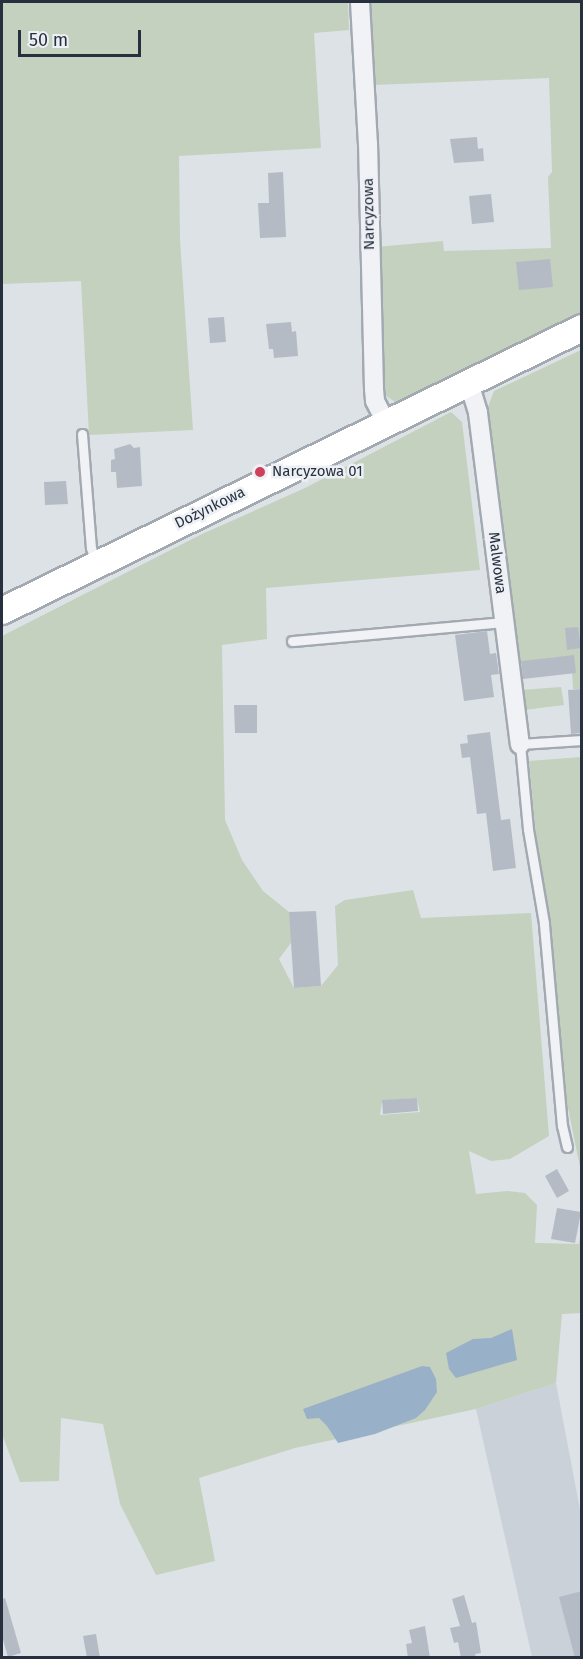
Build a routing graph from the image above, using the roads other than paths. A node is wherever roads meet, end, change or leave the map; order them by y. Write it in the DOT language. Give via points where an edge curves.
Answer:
graph roads {
  1 [pos="360,2"];
  2 [pos="582,328"];
  3 [pos="469,383"];
  4 [pos="386,423"];
  5 [pos="82,434"];
  6 [pos="97,564"];
  7 [pos="2,611"];
  8 [pos="505,622"];
  9 [pos="292,641"];
  10 [pos="582,740"];
  11 [pos="520,744"];
  12 [pos="567,1147"];
  1 -- 4 [label="street, Narcyzowa" via="374,389 375,401"];
  2 -- 3 [label="street, Dożynkowa"];
  3 -- 4 [label="street, Dożynkowa"];
  3 -- 8 [label="street, Malwowa" via="478,413"];
  4 -- 6 [label="street, Dożynkowa"];
  5 -- 6 [label="lane" via="91,548"];
  6 -- 7 [label="street, Dożynkowa"];
  8 -- 9 [label="lane"];
  8 -- 11 [label="street, Malwowa"];
  10 -- 11 [label="lane"];
  11 -- 12 [label="lane" via="528,829 544,923"];
}
